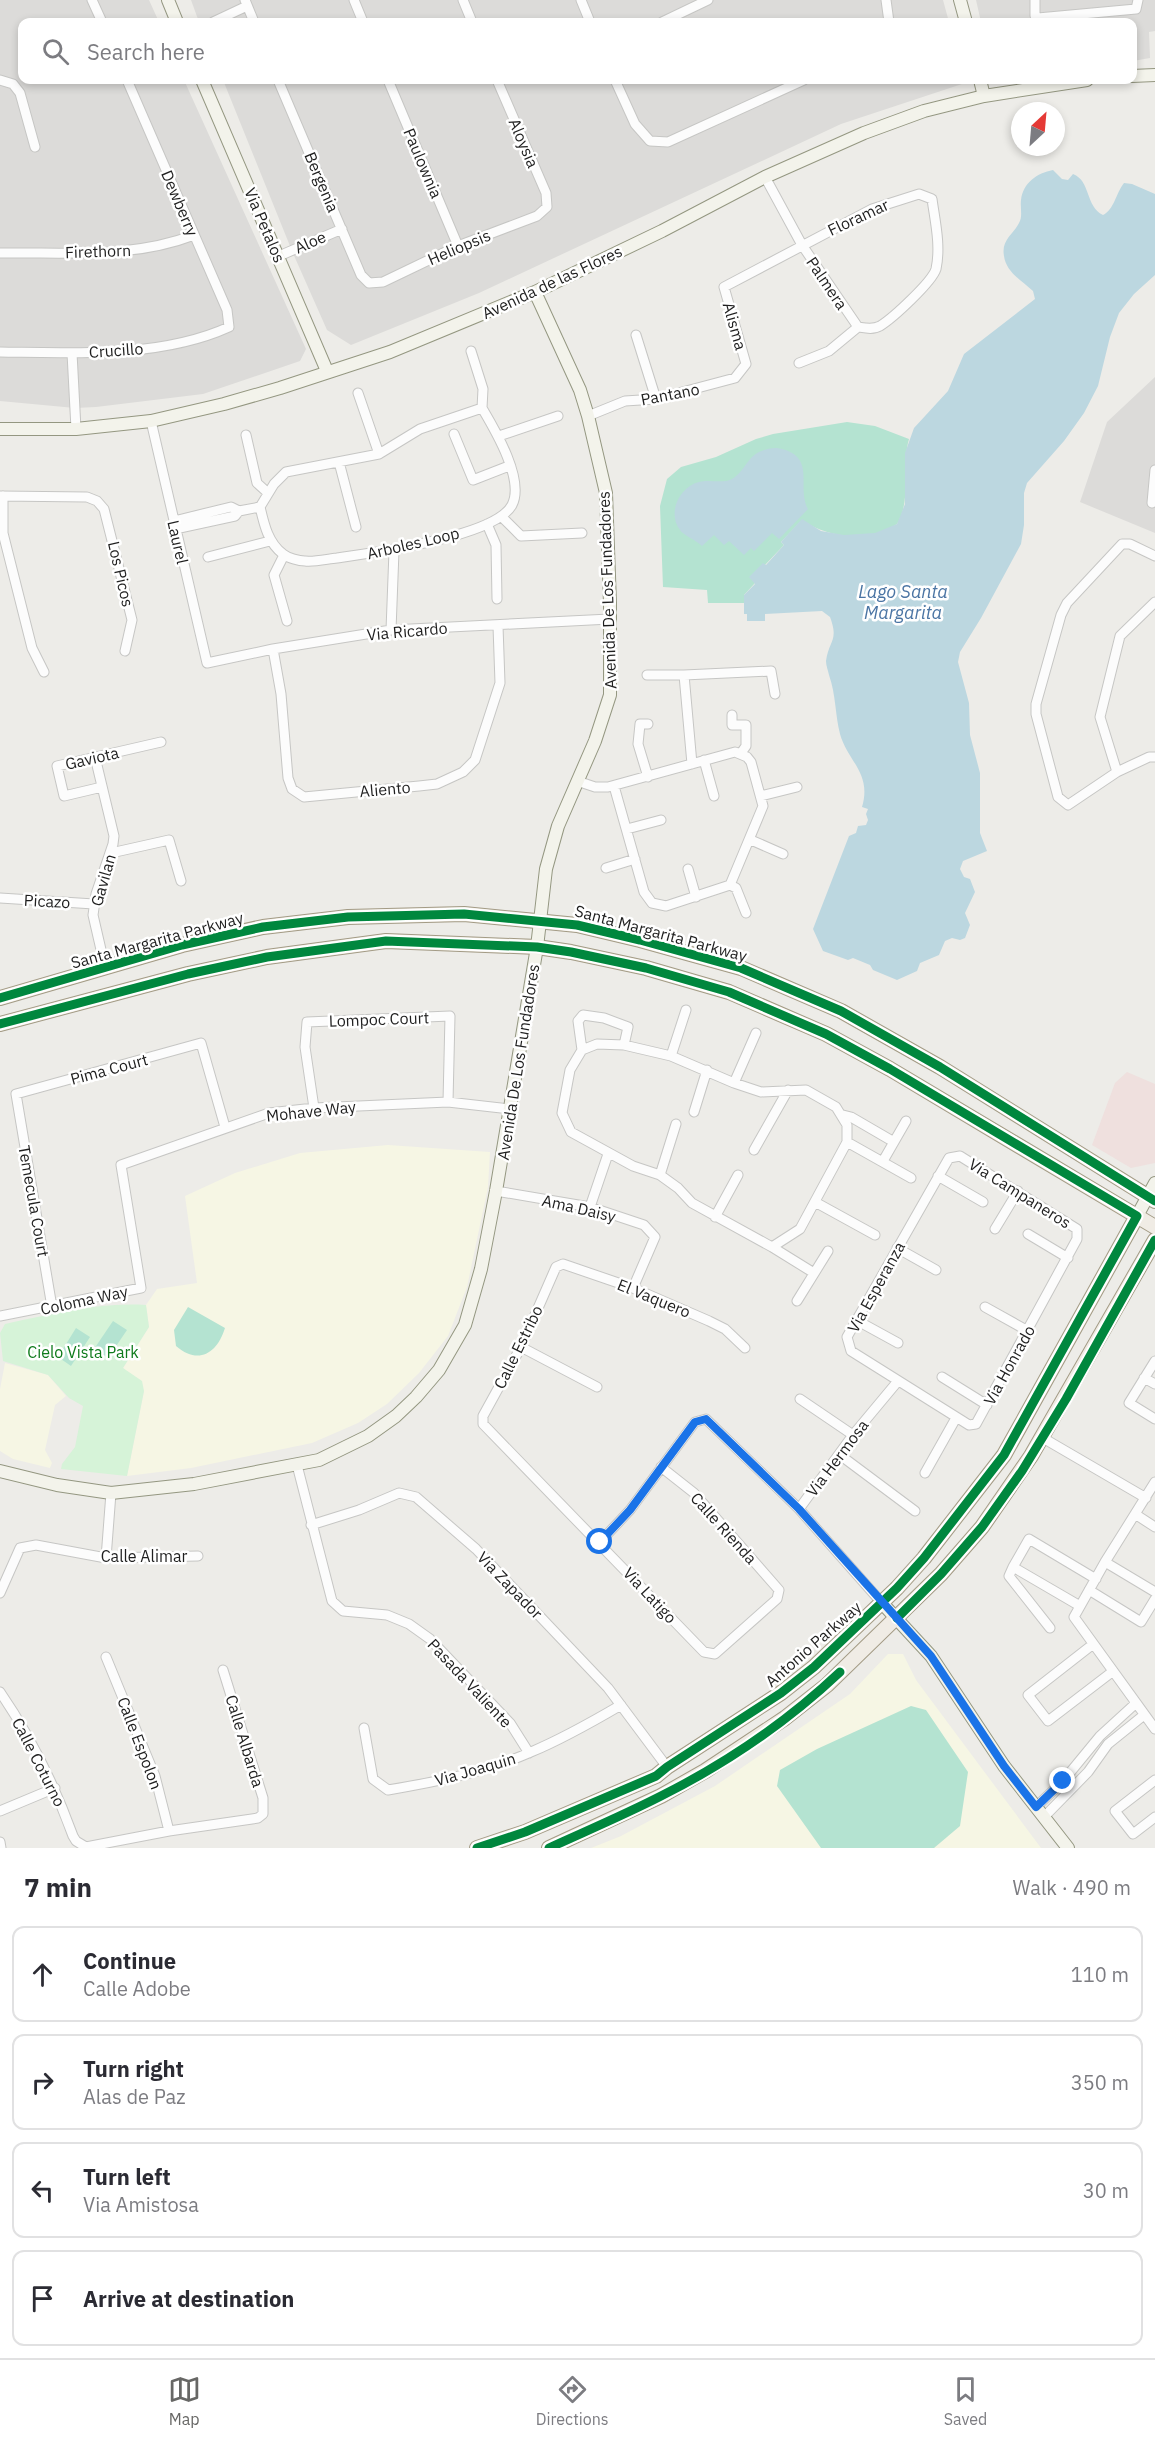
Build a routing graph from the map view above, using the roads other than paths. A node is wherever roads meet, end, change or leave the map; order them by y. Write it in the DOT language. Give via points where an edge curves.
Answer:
graph roads {
  1 [pos="92,0"];
  2 [pos="168,0"];
  3 [pos="354,0"];
  4 [pos="463,0"];
  5 [pos="581,0"];
  6 [pos="708,0"];
  7 [pos="886,0"];
  8 [pos="960,0"];
  9 [pos="1035,0"];
  10 [pos="1138,2"];
  11 [pos="246,3"];
  12 [pos="100,18"];
  13 [pos="175,18"];
  14 [pos="220,18"];
  15 [pos="252,18"];
  16 [pos="361,18"];
  17 [pos="470,18"];
  18 [pos="588,18"];
  19 [pos="670,18"];
  20 [pos="888,18"];
  21 [pos="965,18"];
  22 [pos="1155,75"];
  23 [pos="1137,76"];
  24 [pos="0,80"];
  25 [pos="129,84"];
  26 [pos="204,84"];
  27 [pos="280,84"];
  28 [pos="390,84"];
  29 [pos="499,84"];
  30 [pos="617,84"];
  31 [pos="795,84"];
  32 [pos="981,84"];
  33 [pos="1061,84"];
  34 [pos="984,96"];
  35 [pos="35,147"];
  36 [pos="765,177"];
  37 [pos="547,207"];
  38 [pos="342,229"];
  39 [pos="194,235"];
  40 [pos="802,245"];
  41 [pos="458,246"];
  42 [pos="0,253"];
  43 [pos="279,256"];
  44 [pos="369,283"];
  45 [pos="724,287"];
  46 [pos="535,292"];
  47 [pos="229,327"];
  48 [pos="858,327"];
  49 [pos="636,335"];
  50 [pos="471,351"];
  51 [pos="0,352"];
  52 [pos="72,353"];
  53 [pos="799,363"];
  54 [pos="746,364"];
  55 [pos="327,371"];
  56 [pos="358,393"];
  57 [pos="656,399"];
  58 [pos="482,408"];
  59 [pos="558,416"];
  60 [pos="588,416"];
  61 [pos="152,421"];
  62 [pos="0,429"];
  63 [pos="76,429"];
  64 [pos="454,434"];
  65 [pos="246,435"];
  66 [pos="499,435"];
  67 [pos="379,454"];
  68 [pos="339,462"];
  69 [pos="509,466"];
  70 [pos="1155,470"];
  71 [pos="268,492"];
  72 [pos="2,496"];
  73 [pos="1152,503"];
  74 [pos="260,507"];
  75 [pos="502,517"];
  76 [pos="488,524"];
  77 [pos="174,525"];
  78 [pos="356,527"];
  79 [pos="582,533"];
  80 [pos="270,541"];
  81 [pos="394,550"];
  82 [pos="284,555"];
  83 [pos="1155,556"];
  84 [pos="208,557"];
  85 [pos="497,599"];
  86 [pos="1155,602"];
  87 [pos="610,619"];
  88 [pos="287,621"];
  89 [pos="498,626"];
  90 [pos="391,630"];
  91 [pos="273,649"];
  92 [pos="125,651"];
  93 [pos="207,663"];
  94 [pos="44,672"];
  95 [pos="647,675"];
  96 [pos="684,675"];
  97 [pos="775,694"];
  98 [pos="732,715"];
  99 [pos="648,724"];
  100 [pos="161,742"];
  101 [pos="741,753"];
  102 [pos="95,757"];
  103 [pos="1155,757"];
  104 [pos="704,760"];
  105 [pos="692,764"];
  106 [pos="1117,772"];
  107 [pos="648,777"];
  108 [pos="577,781"];
  109 [pos="614,786"];
  110 [pos="102,787"];
  111 [pos="797,787"];
  112 [pos="714,796"];
  113 [pos="761,796"];
  114 [pos="661,820"];
  115 [pos="627,830"];
  116 [pos="751,840"];
  117 [pos="111,853"];
  118 [pos="783,854"];
  119 [pos="635,859"];
  120 [pos="606,868"];
  121 [pos="687,869"];
  122 [pos="181,881"];
  123 [pos="730,885"];
  124 [pos="696,897"];
  125 [pos="0,898"];
  126 [pos="94,903"];
  127 [pos="746,913"];
  128 [pos="540,920"];
  129 [pos="537,947"];
  130 [pos="105,967"];
  131 [pos="0,998"];
  132 [pos="686,1010"];
  133 [pos="0,1024"];
  134 [pos="756,1033"];
  135 [pos="624,1046"];
  136 [pos="582,1050"];
  137 [pos="671,1056"];
  138 [pos="707,1070"];
  139 [pos="734,1083"];
  140 [pos="788,1090"];
  141 [pos="16,1094"];
  142 [pos="448,1102"];
  143 [pos="314,1108"];
  144 [pos="510,1109"];
  145 [pos="694,1112"];
  146 [pos="843,1115"];
  147 [pos="906,1121"];
  148 [pos="676,1124"];
  149 [pos="225,1127"];
  150 [pos="847,1142"];
  151 [pos="894,1142"];
  152 [pos="754,1150"];
  153 [pos="608,1154"];
  154 [pos="883,1161"];
  155 [pos="660,1175"];
  156 [pos="738,1175"];
  157 [pos="938,1176"];
  158 [pos="912,1178"];
  159 [pos="1155,1183"];
  160 [pos="496,1191"];
  161 [pos="1018,1191"];
  162 [pos="1151,1199"];
  163 [pos="815,1202"];
  164 [pos="983,1202"];
  165 [pos="590,1207"];
  166 [pos="1137,1216"];
  167 [pos="715,1217"];
  168 [pos="130,1224"];
  169 [pos="1155,1227"];
  170 [pos="995,1229"];
  171 [pos="1077,1229"];
  172 [pos="1028,1234"];
  173 [pos="875,1235"];
  174 [pos="1155,1240"];
  175 [pos="772,1247"];
  176 [pos="897,1248"];
  177 [pos="828,1251"];
  178 [pos="1068,1258"];
  179 [pos="556,1267"];
  180 [pos="936,1270"];
  181 [pos="814,1274"];
  182 [pos="633,1288"];
  183 [pos="797,1301"];
  184 [pos="52,1307"];
  185 [pos="985,1307"];
  186 [pos="0,1316"];
  187 [pos="856,1320"];
  188 [pos="1028,1331"];
  189 [pos="898,1343"];
  190 [pos="521,1347"];
  191 [pos="745,1348"];
  192 [pos="1155,1361"];
  193 [pos="942,1377"];
  194 [pos="1144,1378"];
  195 [pos="898,1380"];
  196 [pos="1155,1384"];
  197 [pos="597,1388"];
  198 [pos="800,1399"];
  199 [pos="987,1405"];
  200 [pos="956,1418"];
  201 [pos="1155,1419"];
  202 [pos="485,1427"];
  203 [pos="852,1435"];
  204 [pos="1042,1438"];
  205 [pos="840,1455"];
  206 [pos="297,1466"];
  207 [pos="661,1467"];
  208 [pos="0,1471"];
  209 [pos="925,1473"];
  210 [pos="1154,1485"];
  211 [pos="111,1492"];
  212 [pos="1146,1498"];
  213 [pos="799,1509"];
  214 [pos="915,1511"];
  215 [pos="1135,1514"];
  216 [pos="311,1526"];
  217 [pos="1155,1527"];
  218 [pos="600,1542"];
  219 [pos="198,1556"];
  220 [pos="106,1558"];
  221 [pos="1106,1562"];
  222 [pos="1013,1567"];
  223 [pos="1096,1579"];
  224 [pos="1089,1590"];
  225 [pos="1155,1592"];
  226 [pos="0,1593"];
  227 [pos="1155,1599"];
  228 [pos="882,1603"];
  229 [pos="1080,1606"];
  230 [pos="897,1618"];
  231 [pos="1050,1628"];
  232 [pos="1092,1645"];
  233 [pos="715,1654"];
  234 [pos="106,1657"];
  235 [pos="223,1670"];
  236 [pos="1112,1672"];
  237 [pos="0,1692"];
  238 [pos="1135,1704"];
  239 [pos="621,1705"];
  240 [pos="1144,1715"];
  241 [pos="364,1728"];
  242 [pos="1155,1729"];
  243 [pos="529,1754"];
  244 [pos="667,1767"];
  245 [pos="1155,1780"];
  246 [pos="55,1788"];
  247 [pos="1036,1807"];
  248 [pos="0,1811"];
  249 [pos="1044,1817"];
  250 [pos="1155,1817"];
  251 [pos="169,1830"];
  252 [pos="0,1842"];
  253 [pos="2,1848"];
  254 [pos="477,1848"];
  255 [pos="549,1848"];
  256 [pos="1068,1848"];
  1 -- 12 [label="street"];
  2 -- 13 [label="street"];
  3 -- 16 [label="street"];
  4 -- 17 [label="street"];
  5 -- 18 [label="street"];
  6 -- 19 [label="street"];
  7 -- 20 [label="street"];
  8 -- 21 [label="street"];
  9 -- 10 [label="street" via="1033,8 1038,18 1136,9"];
  11 -- 14 [label="street"];
  11 -- 15 [label="street"];
  22 -- 23 [label="street"];
  24 -- 35 [label="street" via="13,84 20,93"];
  25 -- 39 [label="street, Dewberry"];
  26 -- 43 [label="street, Via Petalos"];
  27 -- 38 [label="street, Bergenia"];
  28 -- 41 [label="street, Paulownia"];
  29 -- 37 [label="street, Aloysia" via="546,192"];
  30 -- 31 [label="street" via="635,124 650,141 668,142"];
  32 -- 34 [label="street"];
  33 -- 34 [label="street, Avenida de las Flores"];
  34 -- 36 [label="street, Avenida de las Flores" via="879,127"];
  36 -- 40 [label="street, Palmera"];
  36 -- 46 [label="street, Avenida de las Flores"];
  37 -- 41 [label="street, Heliopsis" via="537,216"];
  38 -- 43 [label="street, Aloe"];
  38 -- 44 [label="street, Bergenia" via="361,274"];
  39 -- 42 [label="street, Firethorn" via="126,252"];
  39 -- 47 [label="street, Dewberry" via="227,310"];
  40 -- 45 [label="street, Floramar"];
  40 -- 48 [label="street, Palmera"];
  40 -- 48 [label="street, Floramar" via="845,221 900,198 919,194 932,199 938,237 936,270 915,296 880,326"];
  41 -- 44 [label="street, Heliopsis" via="383,282"];
  43 -- 55 [label="street, Via Petalos"];
  45 -- 54 [label="street, Alisma"];
  46 -- 55 [label="street, Avenida de las Flores" via="390,352"];
  46 -- 60 [label="street, Avenida De Los Fundadores"];
  47 -- 52 [label="street, Crucillo" via="209,336 142,349"];
  48 -- 53 [label="street, Palmera" via="829,351"];
  49 -- 57 [label="street"];
  50 -- 58 [label="street" via="483,389"];
  51 -- 52 [label="street, Crucillo"];
  52 -- 63 [label="street"];
  54 -- 57 [label="street, Pantano" via="735,378"];
  55 -- 61 [label="street, Avenida de las Flores" via="224,404"];
  56 -- 67 [label="street"];
  57 -- 60 [label="street, Pantano" via="625,401"];
  58 -- 66 [label="street"];
  58 -- 67 [label="street" via="420,429"];
  59 -- 66 [label="street"];
  60 -- 87 [label="street, Avenida De Los Fundadores" via="607,503"];
  61 -- 63 [label="street, Avenida de las Flores"];
  61 -- 77 [label="street, Laurel"];
  62 -- 63 [label="street, Avenida de las Flores"];
  64 -- 69 [label="street" via="473,480"];
  65 -- 71 [label="street" via="257,483"];
  66 -- 69 [label="street"];
  67 -- 68 [label="street"];
  68 -- 71 [label="street" via="286,472"];
  68 -- 78 [label="street"];
  69 -- 75 [label="street" via="516,484 513,504"];
  70 -- 73 [label="street"];
  71 -- 74 [label="street"];
  72 -- 92 [label="street, Los Picos" via="87,498 104,509 132,620"];
  72 -- 94 [label="street" via="3,533 32,648"];
  74 -- 77 [label="street" via="239,511 231,507"];
  74 -- 80 [label="street"];
  75 -- 76 [label="street, Arboles Loop"];
  75 -- 79 [label="street" via="521,536"];
  76 -- 81 [label="street, Arboles Loop"];
  76 -- 85 [label="street" via="496,545"];
  77 -- 93 [label="street, Laurel"];
  80 -- 82 [label="street"];
  80 -- 84 [label="street"];
  81 -- 82 [label="street, Arboles Loop" via="305,561"];
  81 -- 90 [label="street"];
  82 -- 88 [label="street" via="274,575"];
  83 -- 106 [label="street" via="1122,544 1067,603 1060,615 1036,704 1058,796 1068,805"];
  86 -- 106 [label="street" via="1120,636 1100,717"];
  87 -- 89 [label="street, Via Ricardo"];
  87 -- 108 [label="street, Avenida De Los Fundadores" via="608,706"];
  89 -- 90 [label="street, Via Ricardo"];
  89 -- 91 [label="street, Aliento" via="500,683 476,760 463,772 437,784 419,786 304,797 292,789"];
  90 -- 91 [label="street, Via Ricardo"];
  91 -- 93 [label="street, Via Ricardo"];
  95 -- 96 [label="street"];
  96 -- 97 [label="street" via="771,671"];
  96 -- 105 [label="street"];
  98 -- 101 [label="street" via="732,724 746,725 746,746"];
  99 -- 107 [label="street" via="640,724 638,744"];
  100 -- 102 [label="street, Gaviota"];
  101 -- 104 [label="street"];
  101 -- 113 [label="street" via="751,762"];
  102 -- 110 [label="street, Gavilan"];
  102 -- 110 [label="street, Gaviota" via="57,766 63,796"];
  103 -- 106 [label="street"];
  104 -- 105 [label="street"];
  104 -- 112 [label="street"];
  105 -- 107 [label="street"];
  107 -- 109 [label="street"];
  108 -- 109 [label="street" via="596,787"];
  108 -- 128 [label="street, Avenida De Los Fundadores" via="554,836"];
  109 -- 115 [label="street"];
  110 -- 117 [label="street, Gavilan" via="114,836"];
  111 -- 113 [label="street"];
  113 -- 116 [label="street" via="763,806"];
  114 -- 115 [label="street"];
  115 -- 119 [label="street"];
  116 -- 118 [label="street"];
  116 -- 123 [label="street"];
  117 -- 122 [label="street" via="169,840"];
  117 -- 126 [label="street, Gavilan"];
  119 -- 120 [label="street"];
  119 -- 124 [label="street" via="644,892 652,903 666,906"];
  121 -- 124 [label="street"];
  123 -- 124 [label="street"];
  123 -- 127 [label="street" via="736,888"];
  125 -- 126 [label="street, Picazo"];
  126 -- 130 [label="street, Gavilan" via="94,924"];
  128 -- 129 [label="street, Avenida De Los Fundadores"];
  128 -- 130 [label="main road, Santa Margarita Parkway" via="464,914 348,917 263,927"];
  128 -- 162 [label="main road, Santa Margarita Parkway" via="640,940 741,968 841,1011 940,1067"];
  129 -- 133 [label="main road" via="386,941 267,957"];
  129 -- 144 [label="street, Avenida De Los Fundadores"];
  129 -- 166 [label="main road" via="646,968 729,992 826,1034"];
  130 -- 131 [label="main road, Santa Margarita Parkway"];
  132 -- 137 [label="street"];
  134 -- 139 [label="street"];
  135 -- 136 [label="street" via="597,1044"];
  135 -- 136 [label="street" via="628,1027 583,1015 578,1021"];
  135 -- 137 [label="street"];
  136 -- 153 [label="street" via="570,1070 562,1113 571,1132"];
  137 -- 138 [label="street"];
  138 -- 139 [label="street"];
  138 -- 145 [label="street"];
  139 -- 140 [label="street" via="761,1092"];
  140 -- 146 [label="street" via="806,1090"];
  140 -- 152 [label="street"];
  141 -- 149 [label="street, Pima Court" via="201,1043"];
  141 -- 184 [label="street, Temecula Court"];
  142 -- 143 [label="street, Mohave Way"];
  142 -- 143 [label="street, Lompoc Court" via="450,1016 307,1022 305,1047"];
  142 -- 144 [label="street, Mohave Way"];
  143 -- 149 [label="street, Mohave Way" via="269,1113"];
  144 -- 160 [label="street, Avenida De Los Fundadores"];
  146 -- 150 [label="street"];
  146 -- 151 [label="street"];
  147 -- 151 [label="street"];
  148 -- 155 [label="street"];
  149 -- 168 [label="street, Mohave Way" via="121,1165"];
  150 -- 154 [label="street"];
  150 -- 163 [label="street"];
  151 -- 154 [label="street"];
  153 -- 155 [label="street"];
  153 -- 165 [label="street"];
  154 -- 158 [label="street"];
  155 -- 167 [label="street"];
  156 -- 167 [label="street"];
  157 -- 161 [label="street, Via Campaneros" via="949,1158 960,1156"];
  157 -- 164 [label="street"];
  157 -- 176 [label="street, Via Esperanza"];
  159 -- 162 [label="street, Antonio Parkway"];
  160 -- 165 [label="street, Ama Daisy"];
  160 -- 206 [label="street, Avenida De Los Fundadores" via="472,1306 457,1342 439,1370 396,1416 368,1436 338,1452"];
  161 -- 170 [label="street"];
  161 -- 171 [label="street, Via Campaneros"];
  162 -- 166 [label="street, Antonio Parkway"];
  163 -- 173 [label="street"];
  163 -- 175 [label="street" via="800,1229"];
  165 -- 182 [label="street, Ama Daisy" via="644,1225 655,1237"];
  166 -- 169 [label="main road"];
  166 -- 228 [label="main road, Antonio Parkway" via="1004,1455 924,1558"];
  167 -- 175 [label="street"];
  168 -- 184 [label="street, Coloma Way" via="141,1288"];
  171 -- 178 [label="street, Via Honrado"];
  172 -- 178 [label="street"];
  174 -- 204 [label="main road"];
  175 -- 181 [label="street"];
  176 -- 180 [label="street"];
  176 -- 187 [label="street, Via Esperanza"];
  177 -- 181 [label="street"];
  178 -- 188 [label="street, Via Honrado"];
  179 -- 182 [label="street, El Vaquero" via="563,1264"];
  179 -- 190 [label="street, Calle Estribo"];
  181 -- 183 [label="street"];
  182 -- 191 [label="street, El Vaquero" via="725,1329"];
  184 -- 186 [label="street, Coloma Way"];
  185 -- 188 [label="street"];
  187 -- 189 [label="street"];
  187 -- 195 [label="street, Via Esperanza" via="847,1337 851,1351"];
  188 -- 199 [label="street, Via Honrado"];
  190 -- 197 [label="street"];
  190 -- 202 [label="street, Calle Estribo" via="483,1416"];
  192 -- 194 [label="street"];
  193 -- 199 [label="street"];
  194 -- 196 [label="street"];
  194 -- 201 [label="street" via="1129,1403"];
  195 -- 200 [label="street, Via Esperanza"];
  195 -- 203 [label="street, Via Hermosa"];
  198 -- 203 [label="street"];
  199 -- 200 [label="street, Via Honrado" via="976,1424"];
  200 -- 209 [label="street"];
  202 -- 218 [label="street, Via Latigo"];
  203 -- 205 [label="street, Via Hermosa"];
  204 -- 212 [label="street"];
  204 -- 230 [label="main road" via="982,1527"];
  205 -- 213 [label="street, Via Hermosa"];
  205 -- 214 [label="street"];
  206 -- 211 [label="street, Avenida De Los Fundadores" via="194,1484"];
  206 -- 216 [label="street, Pasada Valiente"];
  207 -- 213 [label="street" via="695,1422 706,1419"];
  207 -- 218 [label="street" via="630,1510"];
  207 -- 233 [label="street, Calle Rienda" via="694,1493 777,1586 777,1599"];
  208 -- 211 [label="street, Avenida De Los Fundadores" via="57,1485"];
  210 -- 212 [label="street"];
  211 -- 220 [label="street"];
  212 -- 215 [label="street"];
  213 -- 228 [label="street"];
  215 -- 217 [label="street"];
  215 -- 221 [label="street"];
  216 -- 239 [label="street, Via Zapador" via="399,1493 416,1497 476,1549"];
  216 -- 243 [label="street, Pasada Valiente" via="332,1601 343,1611 387,1615 410,1624 430,1639 510,1723"];
  218 -- 233 [label="street, Via Latigo" via="704,1652"];
  219 -- 220 [label="street, Calle Alimar"];
  220 -- 226 [label="street, Calle Alimar" via="36,1545 20,1548"];
  221 -- 223 [label="street"];
  221 -- 225 [label="street"];
  222 -- 223 [label="street" via="1029,1539"];
  222 -- 229 [label="street"];
  222 -- 231 [label="street" via="1009,1576"];
  223 -- 224 [label="street"];
  224 -- 227 [label="street" via="1141,1622"];
  224 -- 229 [label="street"];
  228 -- 230 [label="street"];
  228 -- 244 [label="main road, Antonio Parkway" via="781,1694"];
  229 -- 232 [label="street" via="1074,1617"];
  230 -- 247 [label="street" via="931,1656"];
  230 -- 255 [label="main road" via="827,1685 745,1746 661,1796"];
  232 -- 236 [label="street"];
  232 -- 236 [label="street" via="1028,1695 1048,1721"];
  234 -- 251 [label="street, Calle Espolon" via="155,1776"];
  235 -- 251 [label="street, Calle Albarda" via="263,1798 263,1814 258,1818"];
  236 -- 238 [label="street"];
  237 -- 246 [label="street, Calle Coturno"];
  238 -- 240 [label="street"];
  238 -- 247 [label="street" via="1100,1736"];
  239 -- 243 [label="street, Via Joaquin"];
  239 -- 244 [label="street, Via Zapador"];
  240 -- 242 [label="street"];
  240 -- 249 [label="street" via="1108,1744 1088,1772"];
  241 -- 243 [label="street, Via Joaquin" via="373,1779 388,1790 444,1781"];
  244 -- 254 [label="main road, Antonio Parkway" via="656,1776 525,1832"];
  245 -- 250 [label="street" via="1115,1810 1133,1834"];
  246 -- 248 [label="street"];
  246 -- 251 [label="street, Calle Coturno" via="73,1836 86,1847"];
  247 -- 249 [label="street"];
  249 -- 256 [label="street"];
  252 -- 253 [label="street"];
}
